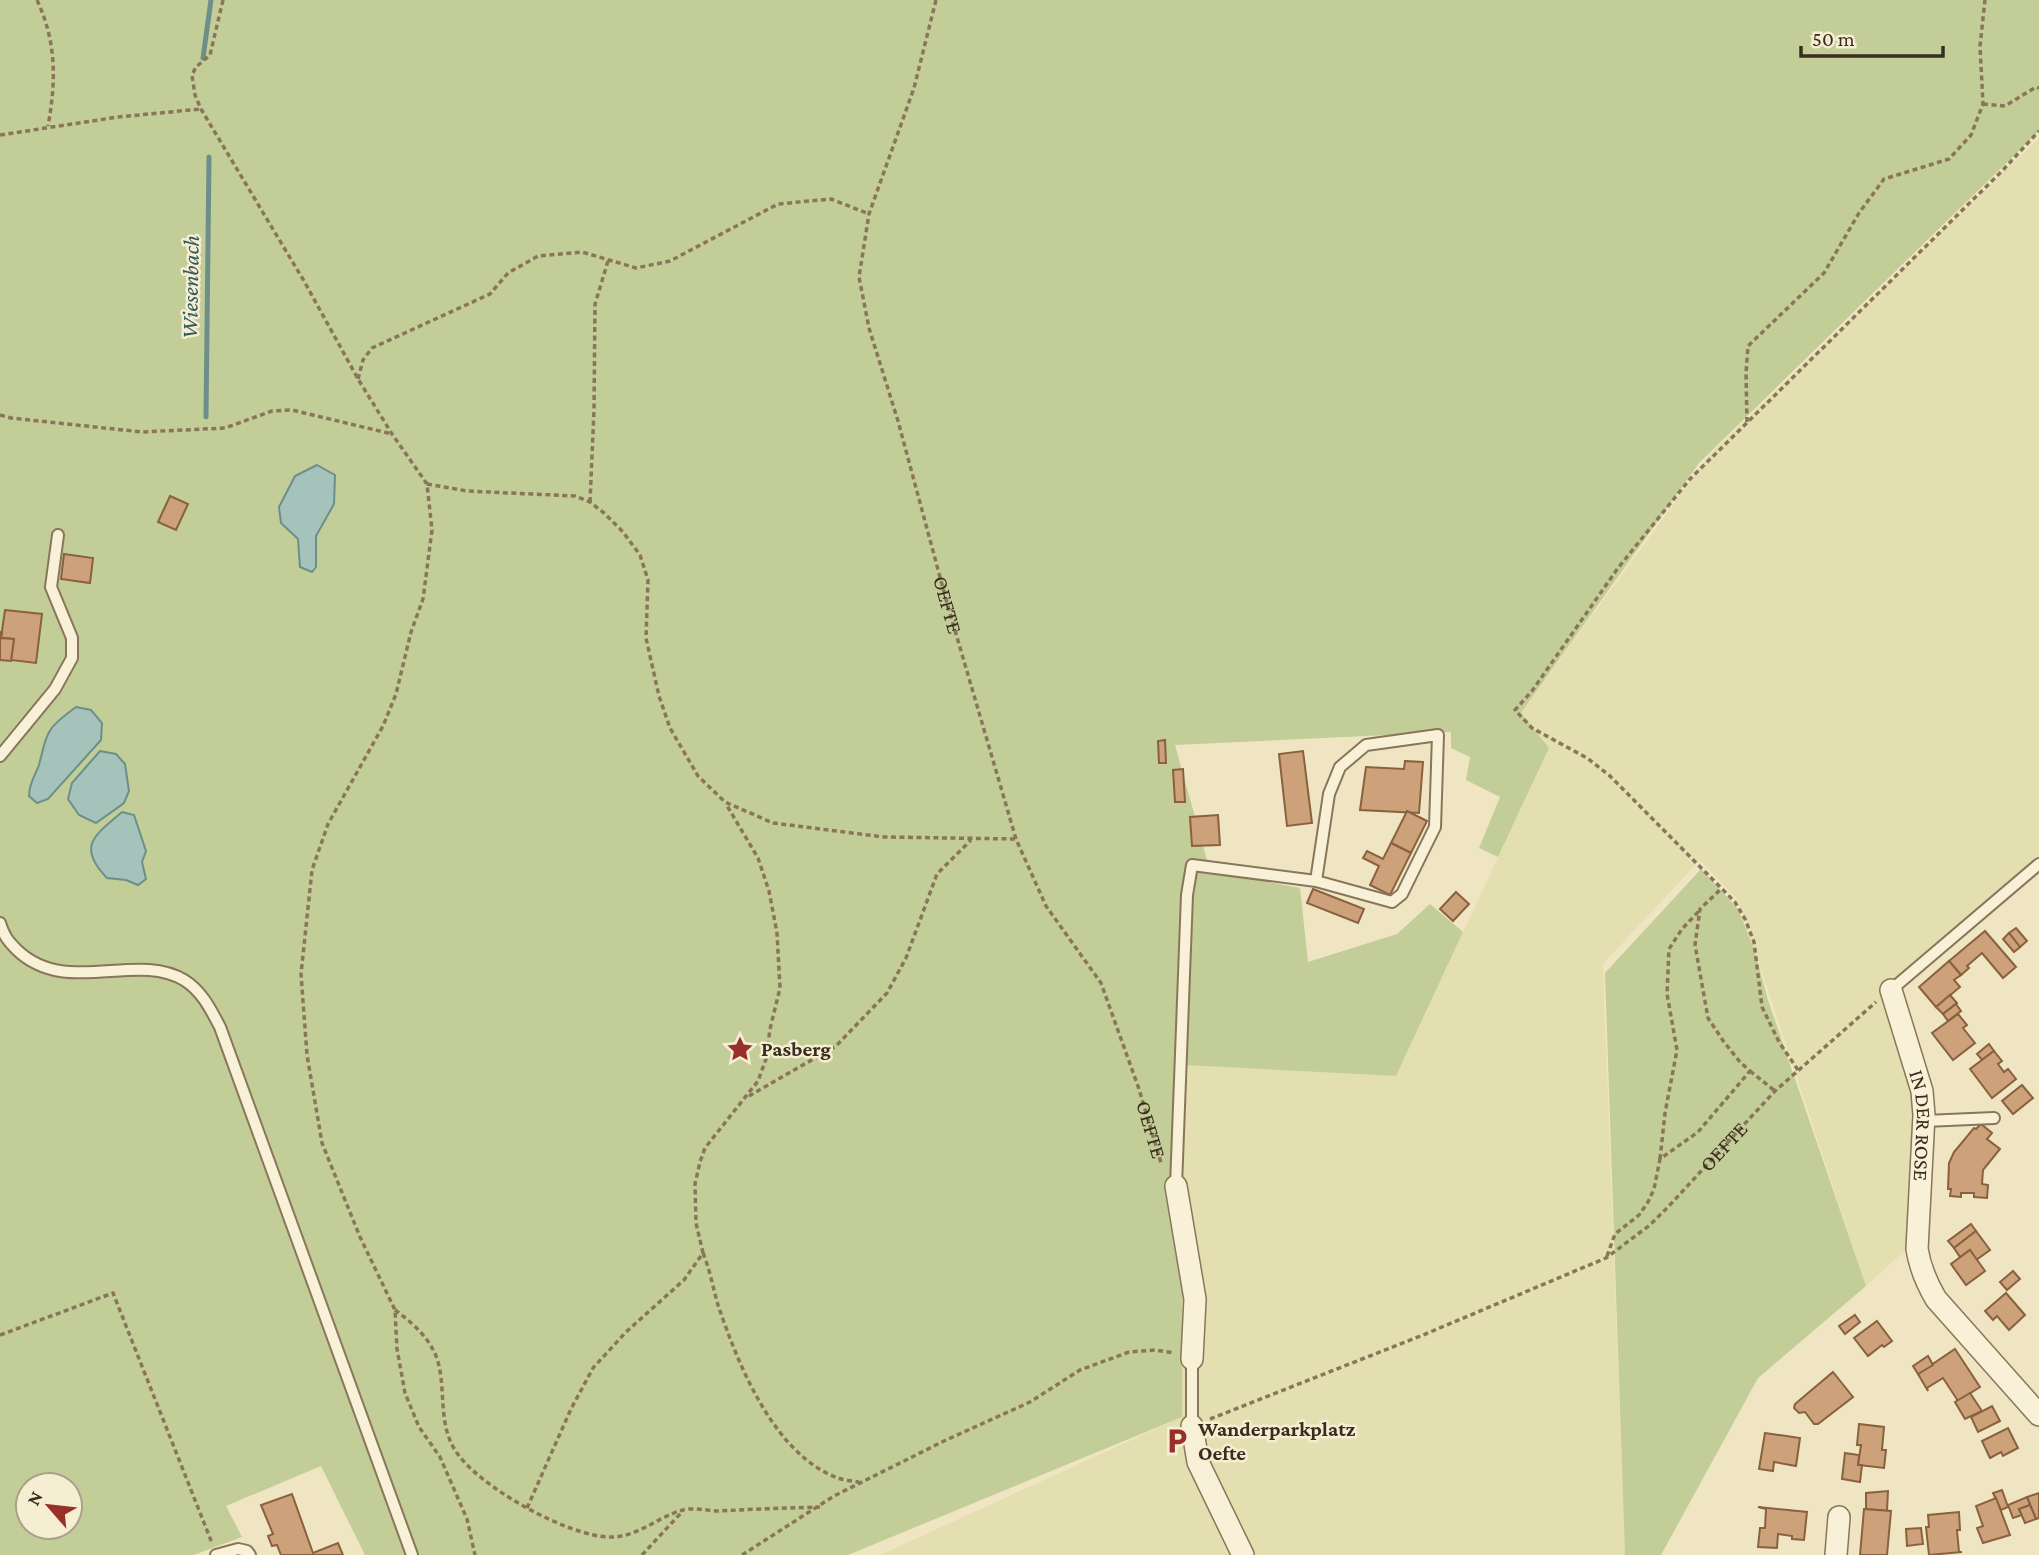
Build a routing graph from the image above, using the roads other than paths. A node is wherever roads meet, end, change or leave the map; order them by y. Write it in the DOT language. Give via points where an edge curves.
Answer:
graph roads {
  1 [pos="58,534"];
  2 [pos="0,757"];
  3 [pos="2039,864"];
  4 [pos="1316,881"];
  5 [pos="0,923"];
  6 [pos="1891,990"];
  7 [pos="1994,1118"];
  8 [pos="1925,1121"];
  9 [pos="1176,1186"];
  10 [pos="1192,1359"];
  11 [pos="2039,1415"];
  12 [pos="1192,1426"];
  13 [pos="1839,1517"];
  14 [pos="216,1555"];
  15 [pos="250,1555"];
  16 [pos="412,1555"];
  17 [pos="1243,1555"];
  18 [pos="1836,1555"];
  1 -- 2 [label="lane" via="51,587 72,638 72,658 55,689"];
  3 -- 6 [label="lane"];
  4 -- 4 [label="lane" via="1392,902 1402,894 1435,827 1438,735 1366,745 1340,767 1329,794"];
  4 -- 9 [label="lane, OEFTE" via="1192,865 1187,895"];
  5 -- 16 [label="lane" via="4,937 28,960 60,972 157,971 184,980 203,997 220,1027"];
  6 -- 8 [label="street, IN DER ROSE" via="1922,1091"];
  7 -- 8 [label="lane"];
  8 -- 11 [label="street, IN DER ROSE" via="1919,1265 1953,1319"];
  9 -- 10 [label="street, OEFTE" via="1195,1299"];
  10 -- 12 [label="lane, OEFTE"];
  12 -- 17 [label="street, OEFTE" via="1198,1462"];
  13 -- 18 [label="street"];
  14 -- 15 [label="lane" via="238,1549"];
}
